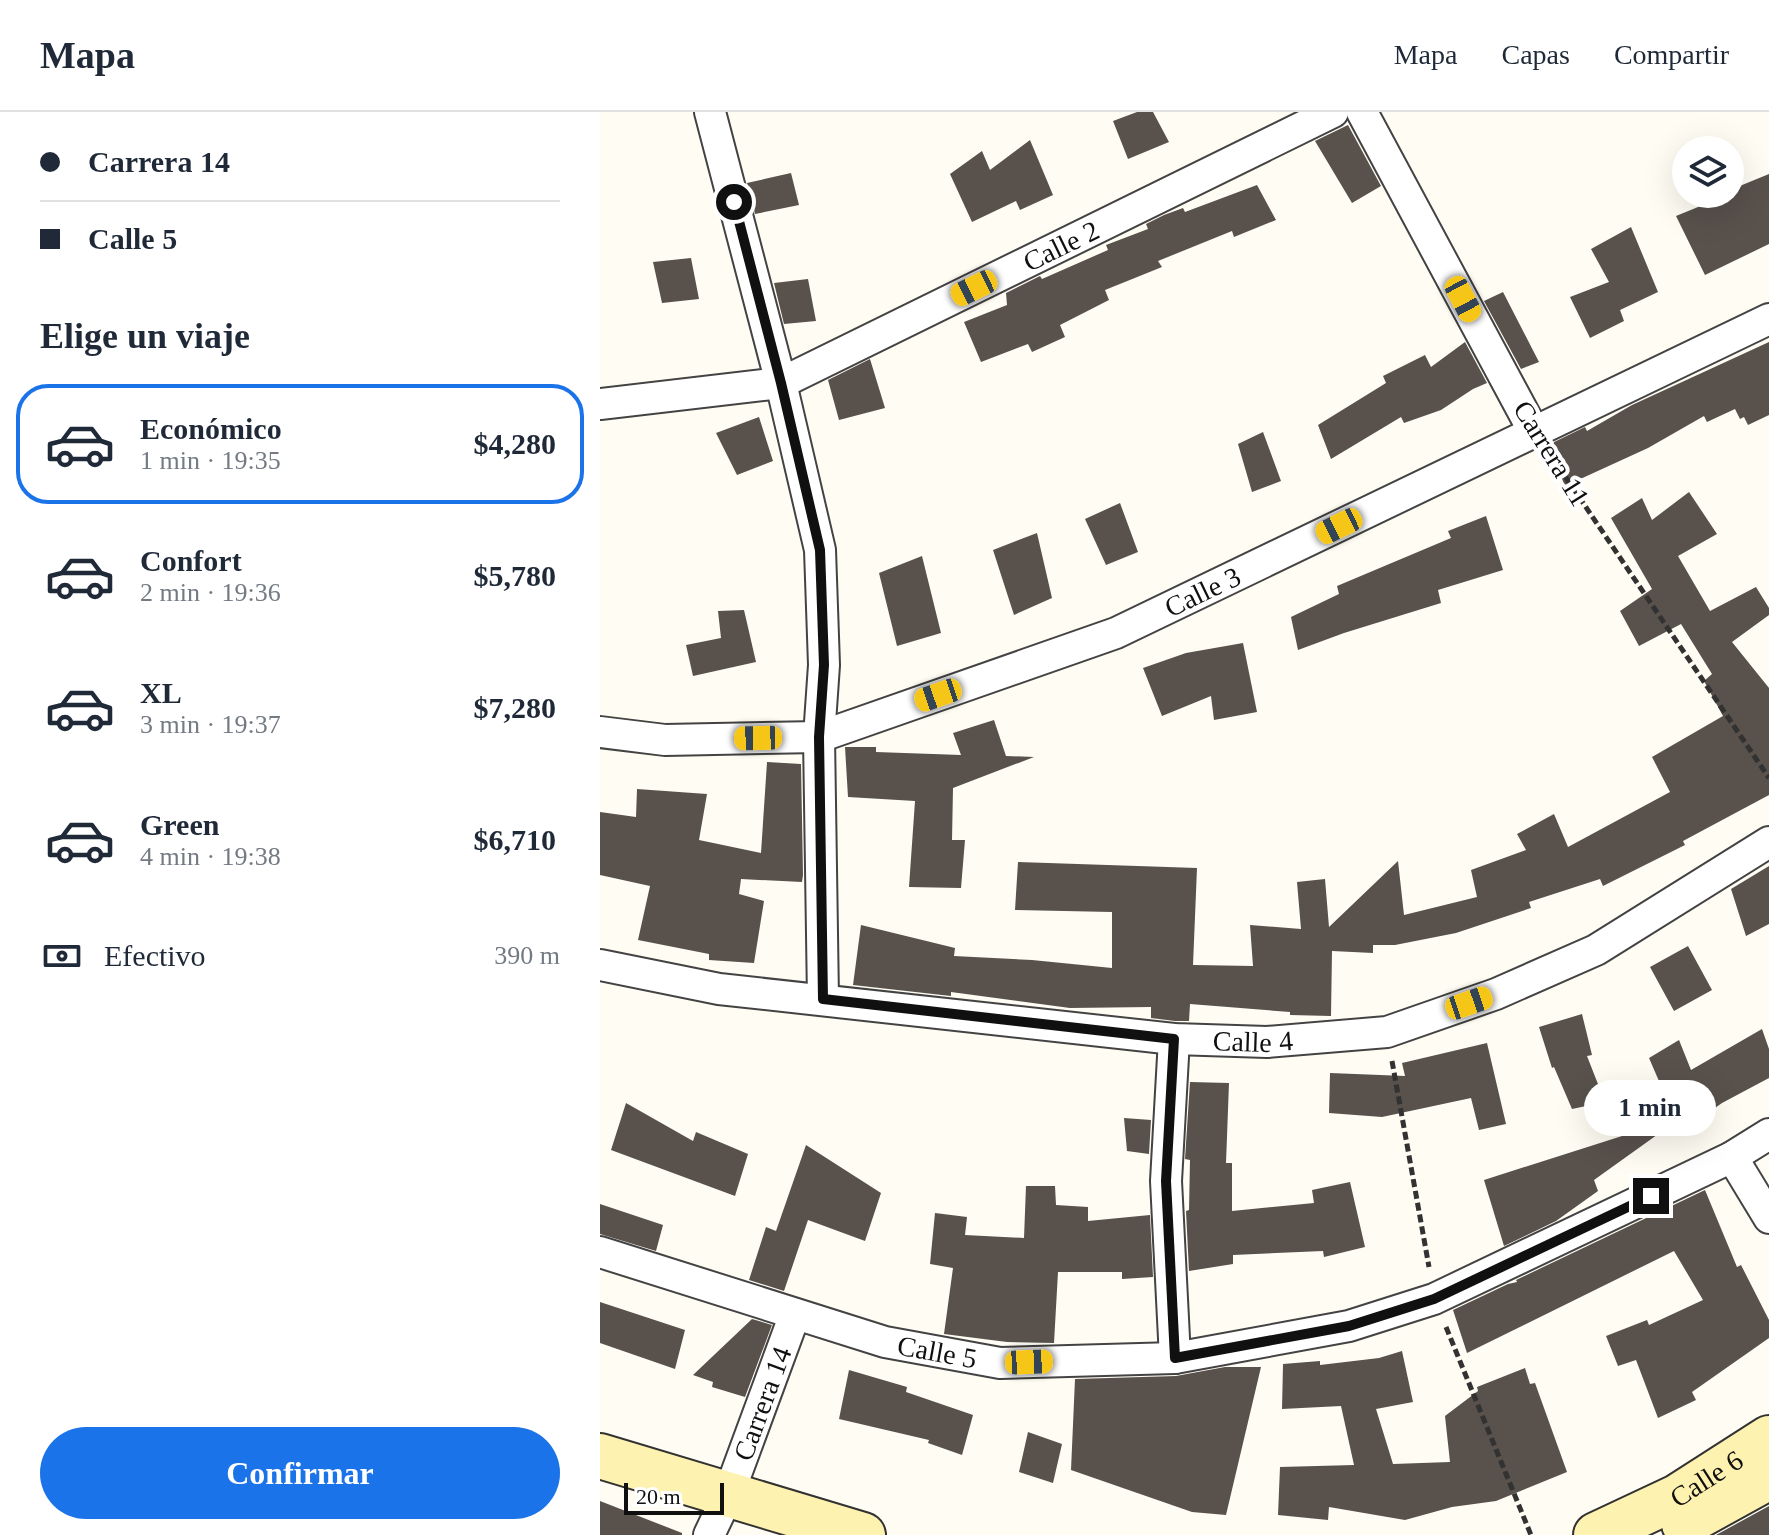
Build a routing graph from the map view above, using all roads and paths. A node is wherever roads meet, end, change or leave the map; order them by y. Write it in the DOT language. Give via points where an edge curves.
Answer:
graph roads {
  1 [pos="710,112"];
  2 [pos="1333,112"];
  3 [pos="1362,112"];
  4 [pos="1769,319"];
  5 [pos="781,383"];
  6 [pos="600,404"];
  7 [pos="1534,432"];
  8 [pos="600,732"];
  9 [pos="819,737"];
  10 [pos="1769,778"];
  11 [pos="1769,842"];
  12 [pos="600,965"];
  13 [pos="823,999"];
  14 [pos="1174,1039"];
  15 [pos="1769,1134"];
  16 [pos="1732,1157"];
  17 [pos="1769,1218"];
  18 [pos="600,1252"];
  19 [pos="795,1314"];
  20 [pos="1175,1358"];
  21 [pos="1769,1438"];
  22 [pos="600,1456"];
  23 [pos="1769,1477"];
  24 [pos="729,1493"];
  25 [pos="709,1535"];
  26 [pos="863,1535"];
  27 [pos="1596,1535"];
  28 [pos="1664,1535"];
  1 -- 5 [label="street"];
  2 -- 5 [label="street, Calle 2"];
  3 -- 7 [label="street, Carrera 11"];
  4 -- 7 [label="street, Calle 3"];
  5 -- 6 [label="street, Calle 2"];
  5 -- 9 [label="street" via="820,550 824,665"];
  7 -- 9 [label="street, Calle 3" via="1116,633"];
  7 -- 10 [label="path, Carrera 11"];
  8 -- 9 [label="street, Calle 3" via="665,740"];
  9 -- 13 [label="street"];
  11 -- 14 [label="street, Calle 4" via="1596,950 1496,994 1387,1032 1267,1042"];
  12 -- 13 [label="street, Calle 4" via="719,989"];
  13 -- 14 [label="street, Calle 4"];
  14 -- 20 [label="street" via="1166,1181"];
  15 -- 16 [label="street, Calle 5"];
  16 -- 17 [label="street"];
  16 -- 20 [label="street, Calle 5" via="1434,1299 1349,1326"];
  18 -- 19 [label="street, Calle 5"];
  19 -- 20 [label="street, Calle 5" via="885,1342 1000,1363"];
  19 -- 24 [label="street, Carrera 14"];
  21 -- 27 [label="street, Calle 6" via="1677,1497"];
  22 -- 24 [label="street"];
  23 -- 28 [label="street, Calle 6"];
  24 -- 25 [label="street, Carrera 14"];
  24 -- 26 [label="street"];
}
